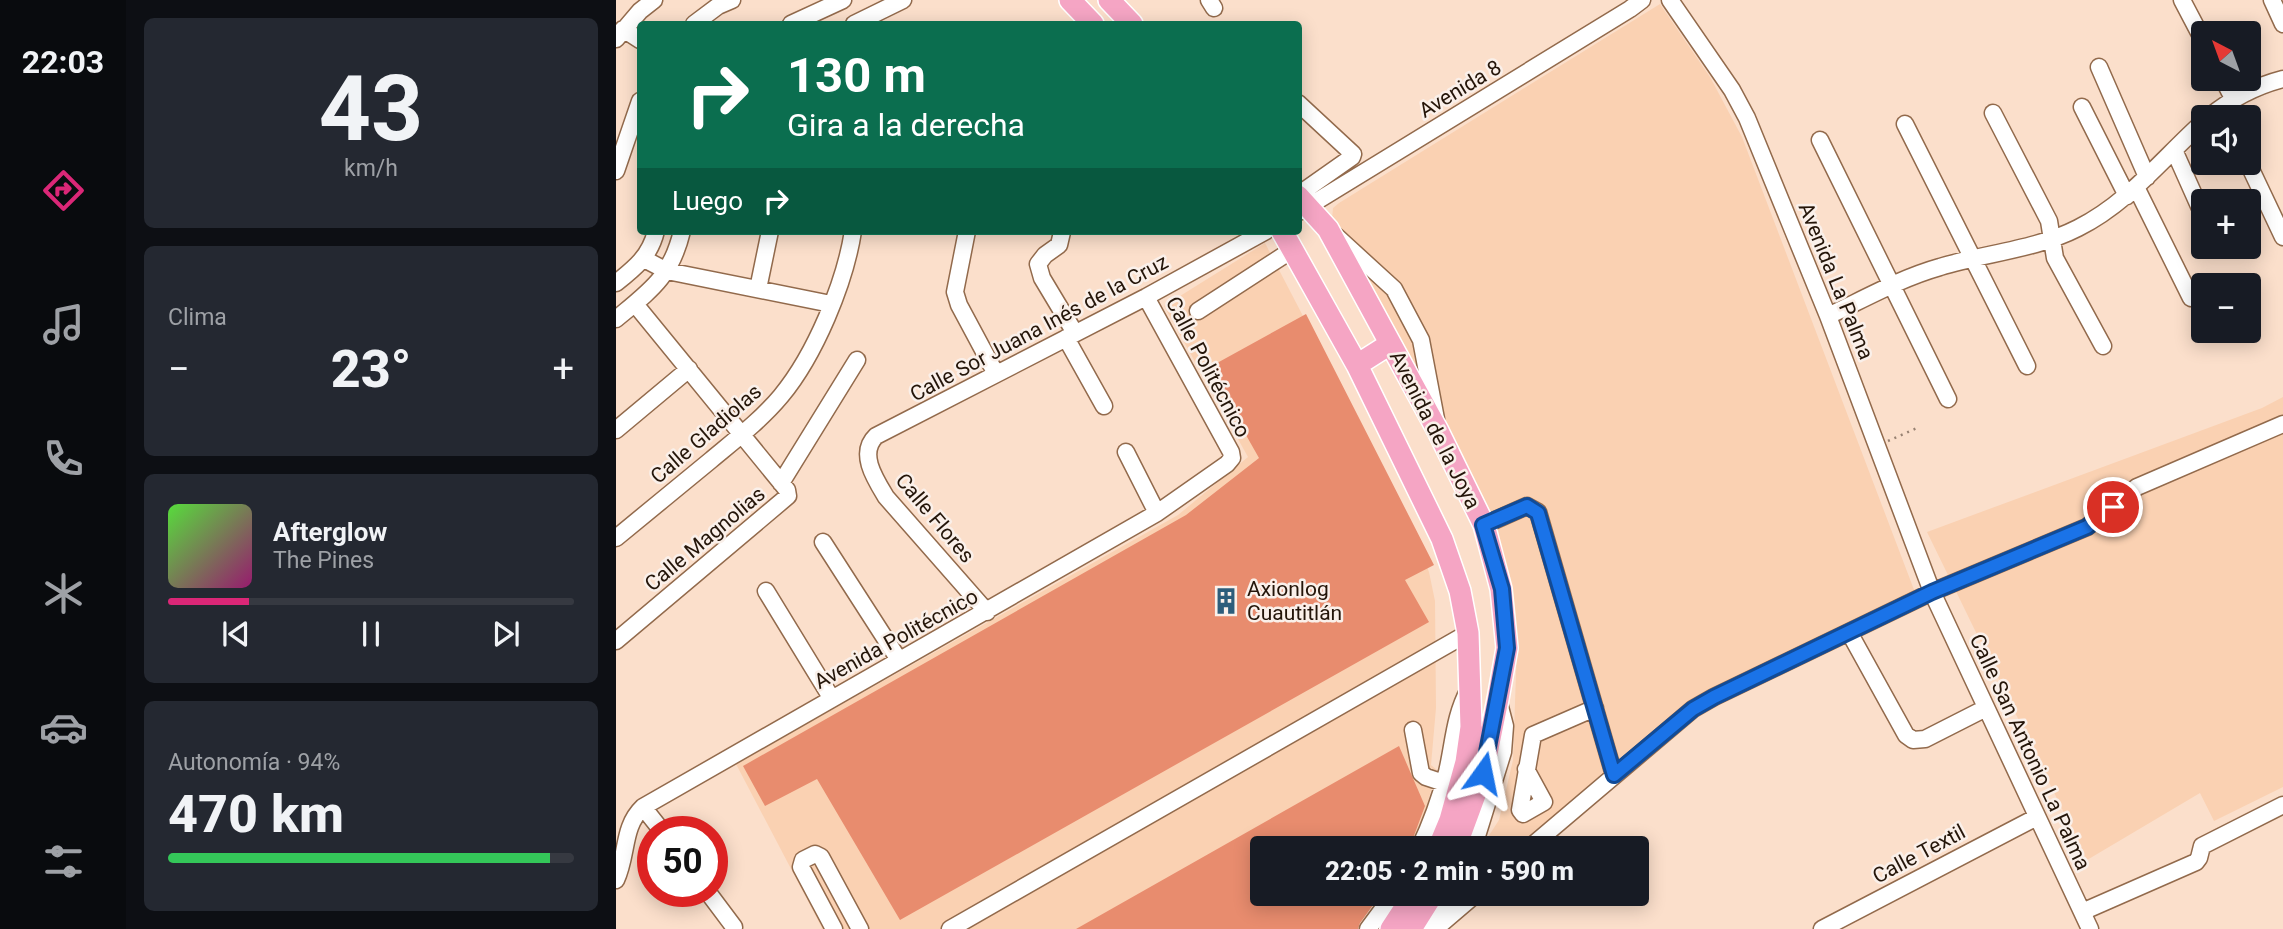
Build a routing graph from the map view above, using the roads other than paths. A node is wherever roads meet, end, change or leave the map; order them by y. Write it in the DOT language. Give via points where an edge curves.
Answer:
graph roads {
  1 [pos="654,0"];
  2 [pos="732,0"];
  3 [pos="843,0"];
  4 [pos="1070,0"];
  5 [pos="1109,0"];
  6 [pos="1670,0"];
  7 [pos="2182,0"];
  8 [pos="2272,0"];
  9 [pos="893,2"];
  10 [pos="1632,3"];
  11 [pos="635,5"];
  12 [pos="698,21"];
  13 [pos="798,21"];
  14 [pos="859,21"];
  15 [pos="889,21"];
  16 [pos="1090,21"];
  17 [pos="1129,21"];
  18 [pos="2193,21"];
  19 [pos="2283,24"];
  20 [pos="619,34"];
  21 [pos="637,39"];
  22 [pos="2099,67"];
  23 [pos="2283,79"];
  24 [pos="2232,105"];
  25 [pos="1302,107"];
  26 [pos="2082,107"];
  27 [pos="637,109"];
  28 [pos="1993,113"];
  29 [pos="1905,124"];
  30 [pos="2191,134"];
  31 [pos="1820,140"];
  32 [pos="2174,150"];
  33 [pos="617,162"];
  34 [pos="2254,175"];
  35 [pos="1328,184"];
  36 [pos="2137,187"];
  37 [pos="2191,189"];
  38 [pos="1302,201"];
  39 [pos="1302,203"];
  40 [pos="1328,229"];
  41 [pos="655,235"];
  42 [pos="681,235"];
  43 [pos="769,235"];
  44 [pos="852,235"];
  45 [pos="966,235"];
  46 [pos="1061,235"];
  47 [pos="1259,235"];
  48 [pos="1284,235"];
  49 [pos="2283,237"];
  50 [pos="2053,239"];
  51 [pos="1292,250"];
  52 [pos="645,258"];
  53 [pos="1973,258"];
  54 [pos="667,271"];
  55 [pos="616,283"];
  56 [pos="1892,285"];
  57 [pos="758,289"];
  58 [pos="1146,297"];
  59 [pos="2190,298"];
  60 [pos="635,304"];
  61 [pos="831,304"];
  62 [pos="1198,311"];
  63 [pos="1828,316"];
  64 [pos="616,319"];
  65 [pos="1071,335"];
  66 [pos="1390,344"];
  67 [pos="2103,346"];
  68 [pos="858,360"];
  69 [pos="1357,365"];
  70 [pos="2027,366"];
  71 [pos="689,369"];
  72 [pos="996,374"];
  73 [pos="1948,399"];
  74 [pos="1104,406"];
  75 [pos="2283,424"];
  76 [pos="616,430"];
  77 [pos="1438,431"];
  78 [pos="743,434"];
  79 [pos="869,443"];
  80 [pos="1126,452"];
  81 [pos="1232,458"];
  82 [pos="784,489"];
  83 [pos="1157,513"];
  84 [pos="1483,525"];
  85 [pos="616,538"];
  86 [pos="823,542"];
  87 [pos="766,591"];
  88 [pos="1932,592"];
  89 [pos="987,612"];
  90 [pos="1849,632"];
  91 [pos="1468,634"];
  92 [pos="616,641"];
  93 [pos="899,660"];
  94 [pos="1471,686"];
  95 [pos="832,699"];
  96 [pos="1498,699"];
  97 [pos="1595,708"];
  98 [pos="1986,708"];
  99 [pos="1413,730"];
  100 [pos="1474,768"];
  101 [pos="1527,769"];
  102 [pos="1614,775"];
  103 [pos="1444,783"];
  104 [pos="2283,804"];
  105 [pos="643,807"];
  106 [pos="650,816"];
  107 [pos="2037,817"];
  108 [pos="1426,836"];
  109 [pos="1443,836"];
  110 [pos="1470,836"];
  111 [pos="1473,836"];
  112 [pos="1543,836"];
  113 [pos="616,880"];
  114 [pos="1385,906"];
  115 [pos="1406,906"];
  116 [pos="1425,906"];
  117 [pos="1444,906"];
  118 [pos="1462,906"];
  119 [pos="719,907"];
  120 [pos="2082,912"];
  121 [pos="734,927"];
  122 [pos="834,929"];
  123 [pos="860,929"];
  124 [pos="950,929"];
  125 [pos="1368,929"];
  126 [pos="1391,929"];
  127 [pos="1411,929"];
  128 [pos="1430,929"];
  129 [pos="1435,929"];
  130 [pos="1822,929"];
  131 [pos="2090,929"];
  1 -- 11 [label="street"];
  2 -- 12 [label="street"];
  3 -- 13 [label="street"];
  4 -- 16 [label="main road"];
  5 -- 17 [label="main road"];
  6 -- 63 [label="street, Avenida La Palma" via="1747,118"];
  7 -- 18 [label="street"];
  8 -- 19 [label="street"];
  9 -- 14 [label="street"];
  9 -- 15 [label="street"];
  10 -- 35 [label="street, Avenida 8"];
  11 -- 20 [label="street"];
  20 -- 21 [label="street"];
  22 -- 36 [label="street"];
  23 -- 24 [label="street" via="2255,89"];
  25 -- 35 [label="street" via="1353,154"];
  26 -- 36 [label="street"];
  27 -- 33 [label="street"];
  28 -- 50 [label="street" via="2049,221"];
  29 -- 53 [label="street"];
  30 -- 32 [label="street"];
  31 -- 56 [label="street"];
  32 -- 36 [label="street"];
  32 -- 37 [label="street"];
  34 -- 49 [label="street"];
  35 -- 38 [label="street, Avenida 8"];
  36 -- 50 [label="street" via="2098,217"];
  36 -- 59 [label="street"];
  39 -- 40 [label="main road, Avenida de la Joya"];
  40 -- 66 [label="main road, Avenida de la Joya"];
  40 -- 77 [label="street" via="1394,289 1421,340"];
  41 -- 52 [label="street"];
  42 -- 54 [label="street"];
  43 -- 57 [label="street"];
  44 -- 61 [label="street, Calle Gladiolas"];
  45 -- 72 [label="street" via="955,292"];
  46 -- 65 [label="street" via="1059,245 1038,264"];
  47 -- 58 [label="street, Calle Sor Juana Inés de la Cruz"];
  48 -- 51 [label="main road, Avenida de la Joya"];
  50 -- 53 [label="street"];
  50 -- 67 [label="street" via="2055,258"];
  51 -- 62 [label="street"];
  51 -- 69 [label="main road, Avenida de la Joya"];
  52 -- 54 [label="street"];
  52 -- 55 [label="street"];
  53 -- 56 [label="street"];
  53 -- 70 [label="street"];
  54 -- 57 [label="street"];
  54 -- 60 [label="street"];
  56 -- 63 [label="street"];
  56 -- 73 [label="street"];
  57 -- 61 [label="street"];
  58 -- 65 [label="street, Calle Sor Juana Inés de la Cruz"];
  58 -- 81 [label="street, Calle Politécnico"];
  60 -- 64 [label="street"];
  60 -- 71 [label="street"];
  61 -- 78 [label="street, Calle Gladiolas" via="796,376"];
  63 -- 88 [label="street, Avenida La Palma"];
  65 -- 72 [label="street, Calle Sor Juana Inés de la Cruz"];
  65 -- 74 [label="street"];
  66 -- 69 [label="main road"];
  66 -- 77 [label="main road, Avenida de la Joya"];
  68 -- 82 [label="street, Calle Magnolias"];
  69 -- 91 [label="main road, Avenida de la Joya" via="1441,538 1460,591"];
  71 -- 76 [label="street"];
  71 -- 78 [label="street"];
  72 -- 79 [label="street, Calle Sor Juana Inés de la Cruz"];
  75 -- 88 [label="street" via="2137,487 2087,527"];
  77 -- 84 [label="main road, Avenida de la Joya"];
  78 -- 82 [label="street"];
  78 -- 85 [label="street, Calle Gladiolas"];
  79 -- 89 [label="street, Calle Flores" via="866,453 886,497"];
  80 -- 83 [label="street"];
  81 -- 83 [label="street, Avenida Politécnico"];
  82 -- 92 [label="street, Calle Magnolias"];
  83 -- 89 [label="street, Avenida Politécnico"];
  84 -- 96 [label="main road, Avenida de la Joya" via="1502,589 1507,648"];
  84 -- 97 [label="street" via="1527,506 1538,513"];
  86 -- 93 [label="street"];
  87 -- 95 [label="street"];
  88 -- 90 [label="street"];
  88 -- 98 [label="street, Calle San Antonio La Palma"];
  89 -- 93 [label="street, Avenida Politécnico"];
  90 -- 98 [label="street" via="1913,740 1925,739"];
  90 -- 102 [label="street" via="1693,709"];
  91 -- 94 [label="main road, Avenida de la Joya"];
  91 -- 124 [label="street"];
  93 -- 95 [label="street, Avenida Politécnico"];
  94 -- 100 [label="main road, Avenida de la Joya"];
  94 -- 103 [label="street" via="1460,706"];
  95 -- 105 [label="street, Avenida Politécnico"];
  96 -- 100 [label="main road, Avenida de la Joya"];
  96 -- 111 [label="street" via="1505,726 1503,752"];
  97 -- 101 [label="street" via="1535,733"];
  97 -- 102 [label="street"];
  98 -- 107 [label="street, Calle San Antonio La Palma"];
  99 -- 103 [label="street" via="1421,773"];
  100 -- 109 [label="main road, Avenida de la Joya"];
  100 -- 110 [label="main road, Avenida de la Joya"];
  102 -- 112 [label="street"];
  103 -- 108 [label="street"];
  104 -- 120 [label="street" via="2202,846 2196,862"];
  105 -- 106 [label="street"];
  105 -- 113 [label="street" via="628,827"];
  107 -- 120 [label="street, Calle San Antonio La Palma"];
  107 -- 130 [label="street, Calle Textil"];
  114 -- 125 [label="street"];
  115 -- 126 [label="main road"];
  116 -- 127 [label="main road"];
  117 -- 128 [label="street"];
  118 -- 129 [label="street"];
  119 -- 121 [label="street"];
  120 -- 131 [label="street, Calle San Antonio La Palma"];
  122 -- 123 [label="street" via="801,867 803,860 815,854 821,857"];
}
